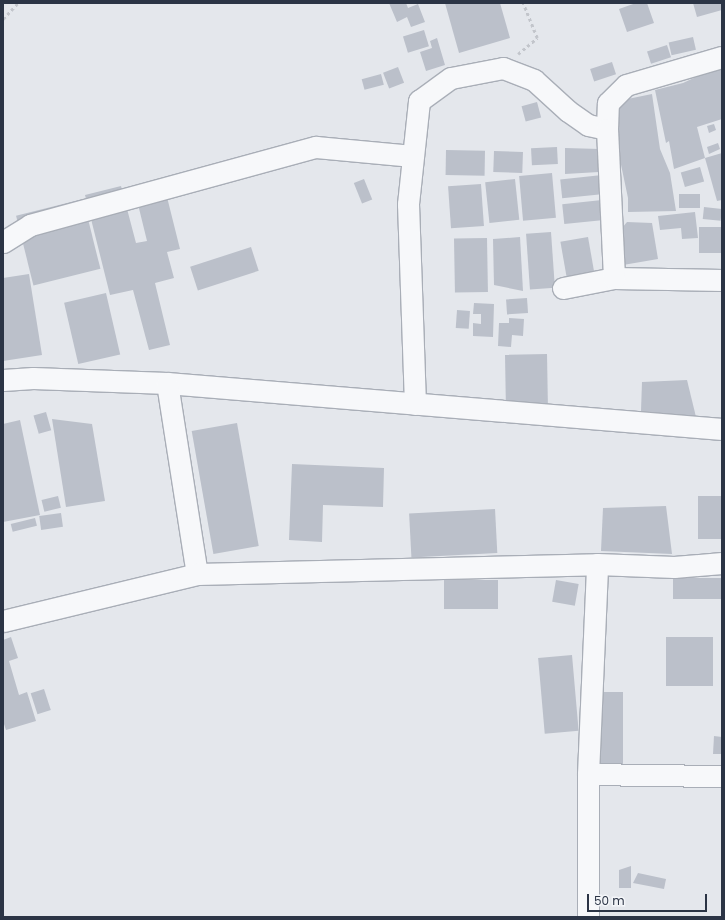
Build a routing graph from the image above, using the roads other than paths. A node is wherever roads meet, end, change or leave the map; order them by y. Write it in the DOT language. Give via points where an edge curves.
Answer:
graph roads {
  1 [pos="722,57"];
  2 [pos="607,129"];
  3 [pos="413,156"];
  4 [pos="3,242"];
  5 [pos="614,278"];
  6 [pos="722,280"];
  7 [pos="563,288"];
  8 [pos="3,380"];
  9 [pos="167,383"];
  10 [pos="414,404"];
  11 [pos="722,429"];
  12 [pos="722,563"];
  13 [pos="597,564"];
  14 [pos="197,574"];
  15 [pos="3,621"];
  16 [pos="588,774"];
  17 [pos="722,776"];
  18 [pos="588,917"];
  1 -- 2 [label="street" via="626,85 608,103"];
  2 -- 3 [label="street" via="588,125 568,111 534,80 503,68 451,78 419,101"];
  2 -- 5 [label="street"];
  3 -- 4 [label="street" via="316,147 30,225"];
  3 -- 10 [label="street" via="408,204"];
  5 -- 6 [label="street"];
  5 -- 7 [label="street"];
  8 -- 9 [label="street" via="33,378"];
  9 -- 10 [label="street"];
  9 -- 14 [label="street"];
  10 -- 11 [label="street"];
  12 -- 13 [label="street" via="674,567"];
  13 -- 14 [label="street"];
  13 -- 16 [label="street"];
  14 -- 15 [label="street"];
  16 -- 17 [label="street"];
  16 -- 18 [label="street"];
}
